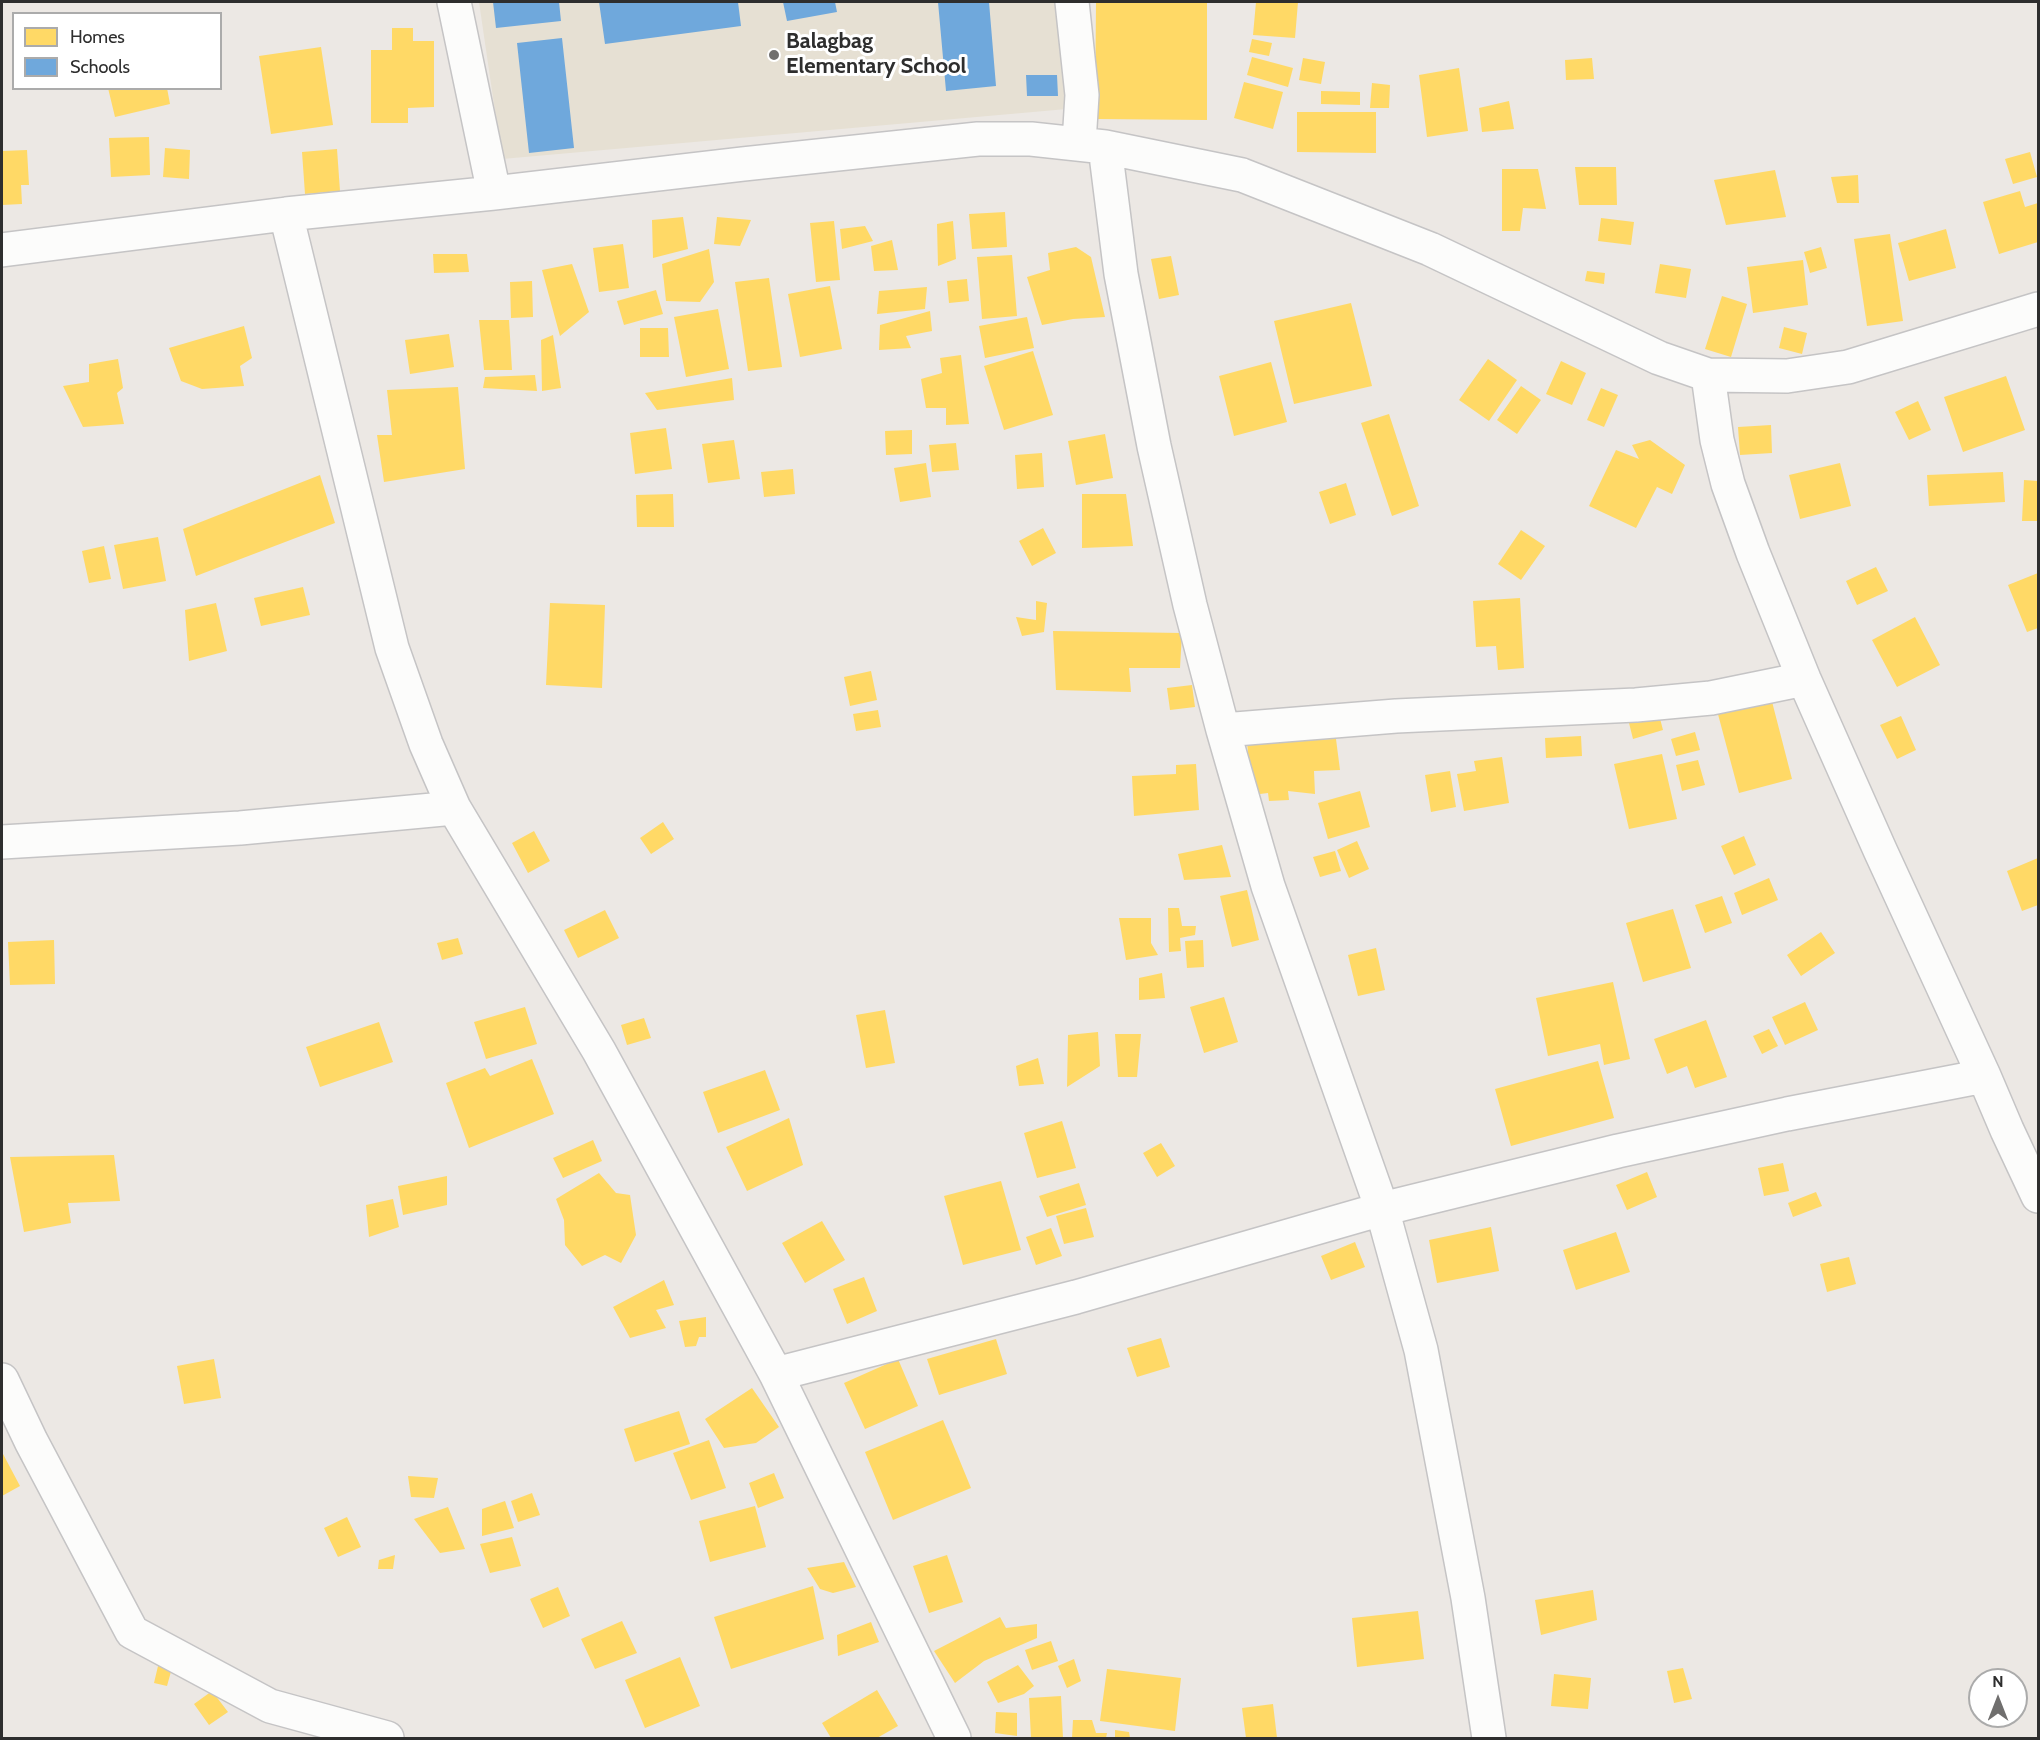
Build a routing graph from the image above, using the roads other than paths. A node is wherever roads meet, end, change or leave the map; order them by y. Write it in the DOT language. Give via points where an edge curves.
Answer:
graph roads {
  1 [pos="454,2"];
  2 [pos="1072,2"];
  3 [pos="1092,145"];
  4 [pos="494,193"];
  5 [pos="286,214"];
  6 [pos="2,250"];
  7 [pos="2038,309"];
  8 [pos="1708,375"];
  9 [pos="1804,679"];
  10 [pos="1223,730"];
  11 [pos="454,808"];
  12 [pos="2,842"];
  13 [pos="1984,1076"];
  14 [pos="2038,1196"];
  15 [pos="1382,1209"];
  16 [pos="776,1374"];
  17 [pos="2,1380"];
  18 [pos="387,1738"];
  19 [pos="954,1738"];
  20 [pos="1489,1738"];
  1 -- 4 [label="street"];
  2 -- 3 [label="street"];
  3 -- 4 [label="street" via="978,139"];
  3 -- 8 [label="street" via="1242,175 1430,249 1659,358"];
  3 -- 10 [label="street" via="1154,446"];
  4 -- 5 [label="street"];
  5 -- 6 [label="street"];
  5 -- 11 [label="street" via="392,648"];
  7 -- 8 [label="street" via="1848,367 1787,376"];
  8 -- 9 [label="street" via="1728,484"];
  9 -- 10 [label="street" via="1711,698 1647,704 1396,716"];
  9 -- 13 [label="street"];
  10 -- 15 [label="street" via="1268,886"];
  11 -- 12 [label="street" via="240,828"];
  11 -- 16 [label="street" via="599,1050"];
  13 -- 14 [label="street"];
  13 -- 15 [label="street" via="1629,1148"];
  15 -- 16 [label="street" via="1076,1297"];
  15 -- 20 [label="street" via="1420,1350 1468,1598"];
  16 -- 19 [label="street"];
  17 -- 18 [label="street" via="132,1632 270,1706"];
}
